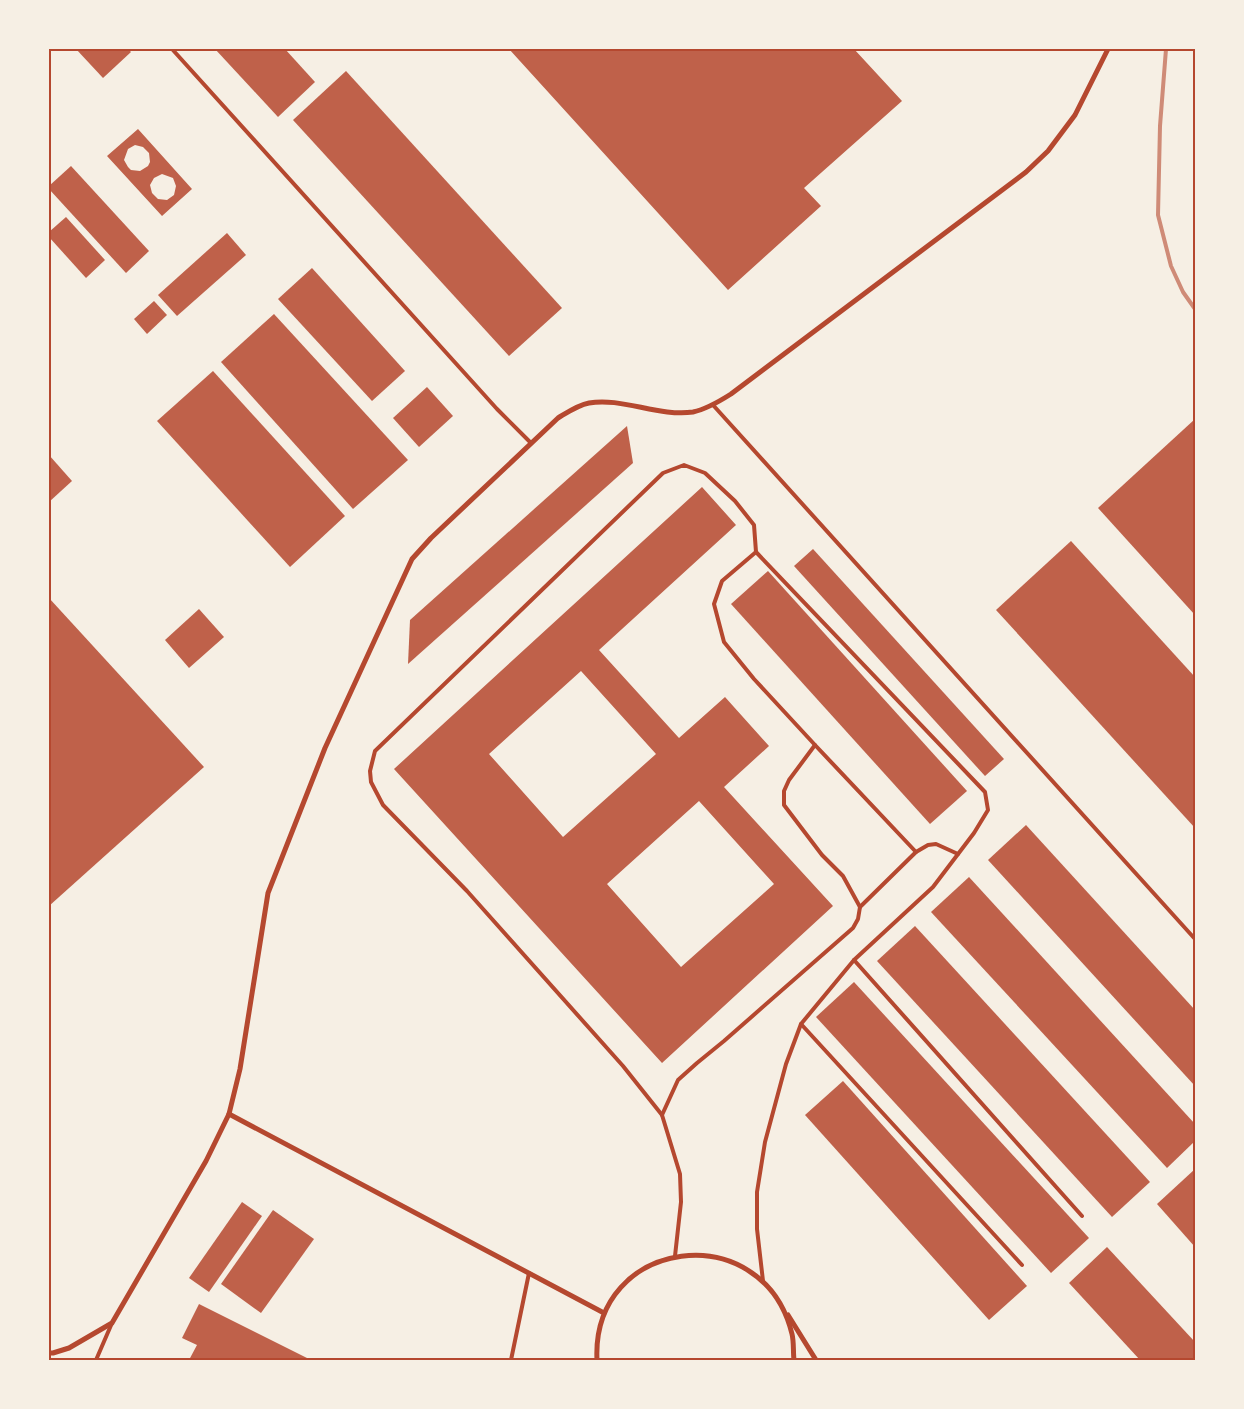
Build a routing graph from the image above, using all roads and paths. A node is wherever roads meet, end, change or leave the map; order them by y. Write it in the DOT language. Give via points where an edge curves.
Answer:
graph roads {
  1 [pos="172,49"];
  2 [pos="1108,49"];
  3 [pos="713,405"];
  4 [pos="531,443"];
  5 [pos="756,552"];
  6 [pos="815,745"];
  7 [pos="916,852"];
  8 [pos="958,854"];
  9 [pos="860,907"];
  10 [pos="1195,939"];
  11 [pos="854,960"];
  12 [pos="801,1024"];
  13 [pos="229,1114"];
  14 [pos="662,1116"];
  15 [pos="1082,1216"];
  16 [pos="675,1256"];
  17 [pos="1022,1265"];
  18 [pos="529,1273"];
  19 [pos="763,1281"];
  20 [pos="782,1306"];
  21 [pos="604,1314"];
  22 [pos="112,1323"];
  23 [pos="49,1353"];
  24 [pos="96,1360"];
  25 [pos="511,1360"];
  26 [pos="597,1360"];
  27 [pos="794,1360"];
  28 [pos="816,1360"];
  1 -- 4 [label="lane"];
  2 -- 3 [label="street" via="1075,115 1048,151 1026,172 732,394"];
  3 -- 4 [label="street" via="694,412 674,412 609,402 590,403 558,418"];
  3 -- 10 [label="lane"];
  4 -- 13 [label="street" via="412,560 325,748 268,893 240,1070"];
  5 -- 6 [label="lane" via="722,581 714,604 724,642"];
  5 -- 8 [label="lane" via="986,792 988,810"];
  5 -- 14 [label="lane" via="754,526 735,501 705,473 684,465 663,473 375,751 370,770 371,782 382,805 467,891 623,1066"];
  6 -- 7 [label="lane"];
  6 -- 9 [label="lane" via="789,780 784,791 784,805 822,855 843,876"];
  7 -- 8 [label="lane" via="936,844"];
  7 -- 9 [label="lane"];
  8 -- 11 [label="lane" via="933,887"];
  9 -- 14 [label="lane" via="853,928 678,1080"];
  11 -- 12 [label="lane"];
  11 -- 15 [label="lane"];
  12 -- 17 [label="lane"];
  12 -- 19 [label="lane" via="786,1064 765,1142 757,1192 756,1229"];
  13 -- 18 [label="street"];
  13 -- 22 [label="street" via="206,1161"];
  14 -- 16 [label="lane" via="680,1174 681,1202"];
  16 -- 19 [label="street" via="706,1254 736,1263"];
  16 -- 21 [label="street" via="645,1267 621,1287"];
  18 -- 21 [label="street"];
  18 -- 25 [label="lane"];
  19 -- 20 [label="street"];
  20 -- 27 [label="street" via="793,1335"];
  20 -- 28 [label="street"];
  21 -- 26 [label="street" via="596,1343"];
  22 -- 23 [label="street" via="69,1348"];
  22 -- 24 [label="lane"];
}
